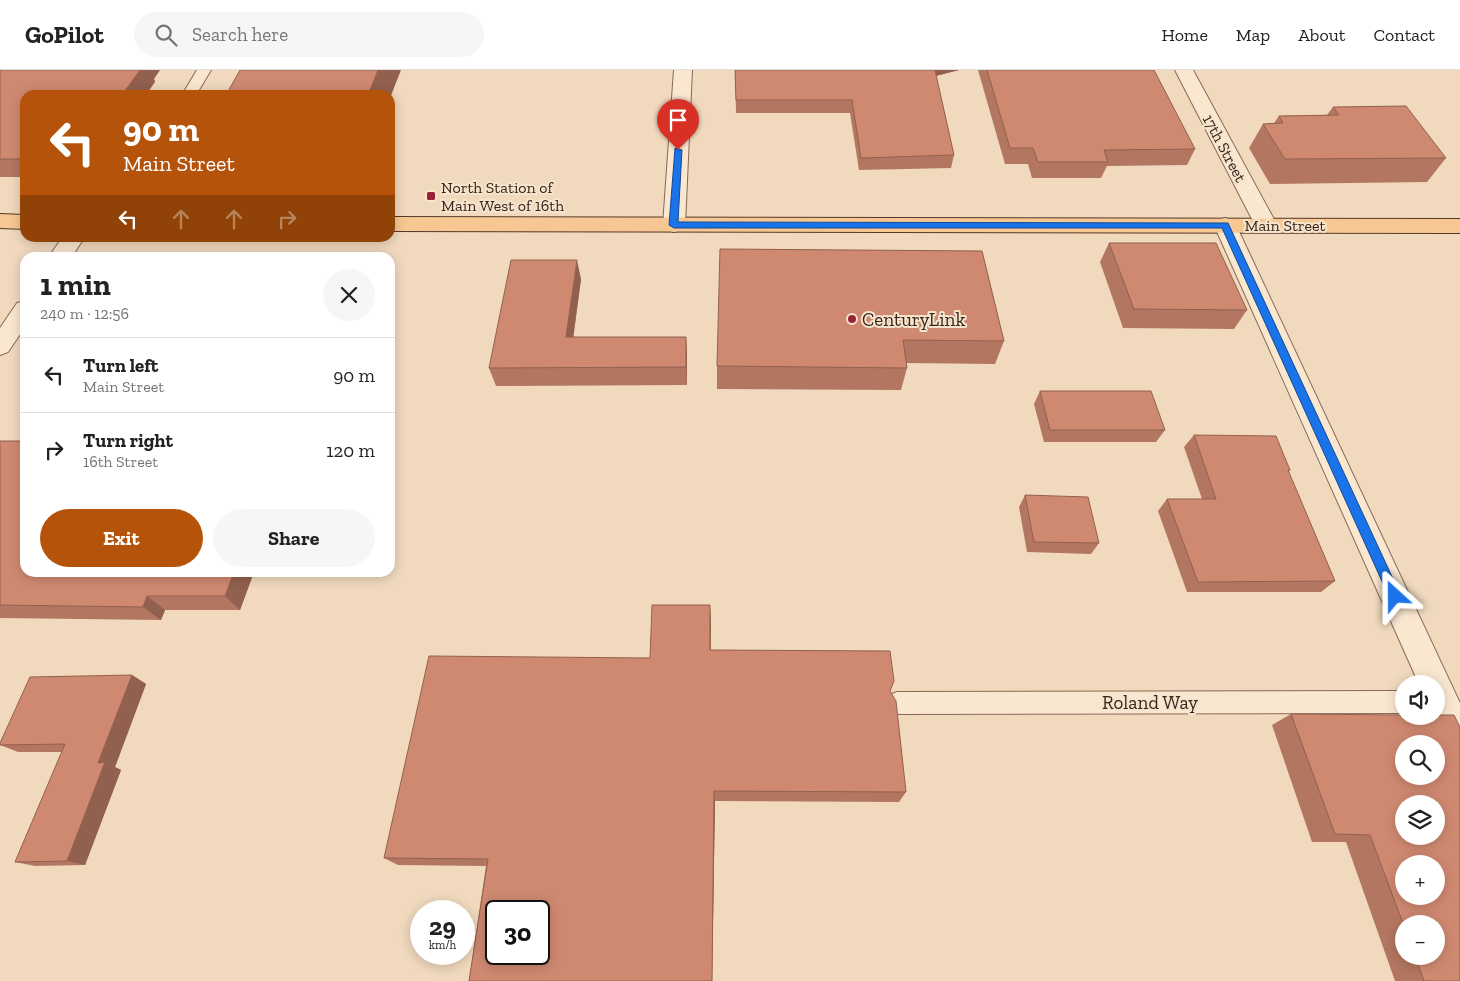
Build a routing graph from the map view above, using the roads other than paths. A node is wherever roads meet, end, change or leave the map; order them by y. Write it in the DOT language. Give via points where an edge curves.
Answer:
graph roads {
  1 [pos="204,70"];
  2 [pos="683,70"];
  3 [pos="1184,70"];
  4 [pos="192,90"];
  5 [pos="0,221"];
  6 [pos="20,222"];
  7 [pos="395,224"];
  8 [pos="674,225"];
  9 [pos="1225,225"];
  10 [pos="1266,225"];
  11 [pos="1460,226"];
  12 [pos="20,316"];
  13 [pos="0,346"];
  14 [pos="1430,675"];
  15 [pos="1395,702"];
  16 [pos="897,703"];
  17 [pos="1445,707"];
  18 [pos="1460,738"];
  1 -- 4 [label="lane"];
  2 -- 8 [label="street"];
  3 -- 10 [label="street, 17th Street"];
  5 -- 6 [label="main road"];
  7 -- 8 [label="main road, Main Street"];
  8 -- 9 [label="main road, Main Street"];
  9 -- 10 [label="main road, Main Street"];
  9 -- 14 [label="street"];
  10 -- 11 [label="main road, Main Street"];
  12 -- 13 [label="street"];
  15 -- 16 [label="lane, Roland Way"];
  17 -- 18 [label="street"];
}
